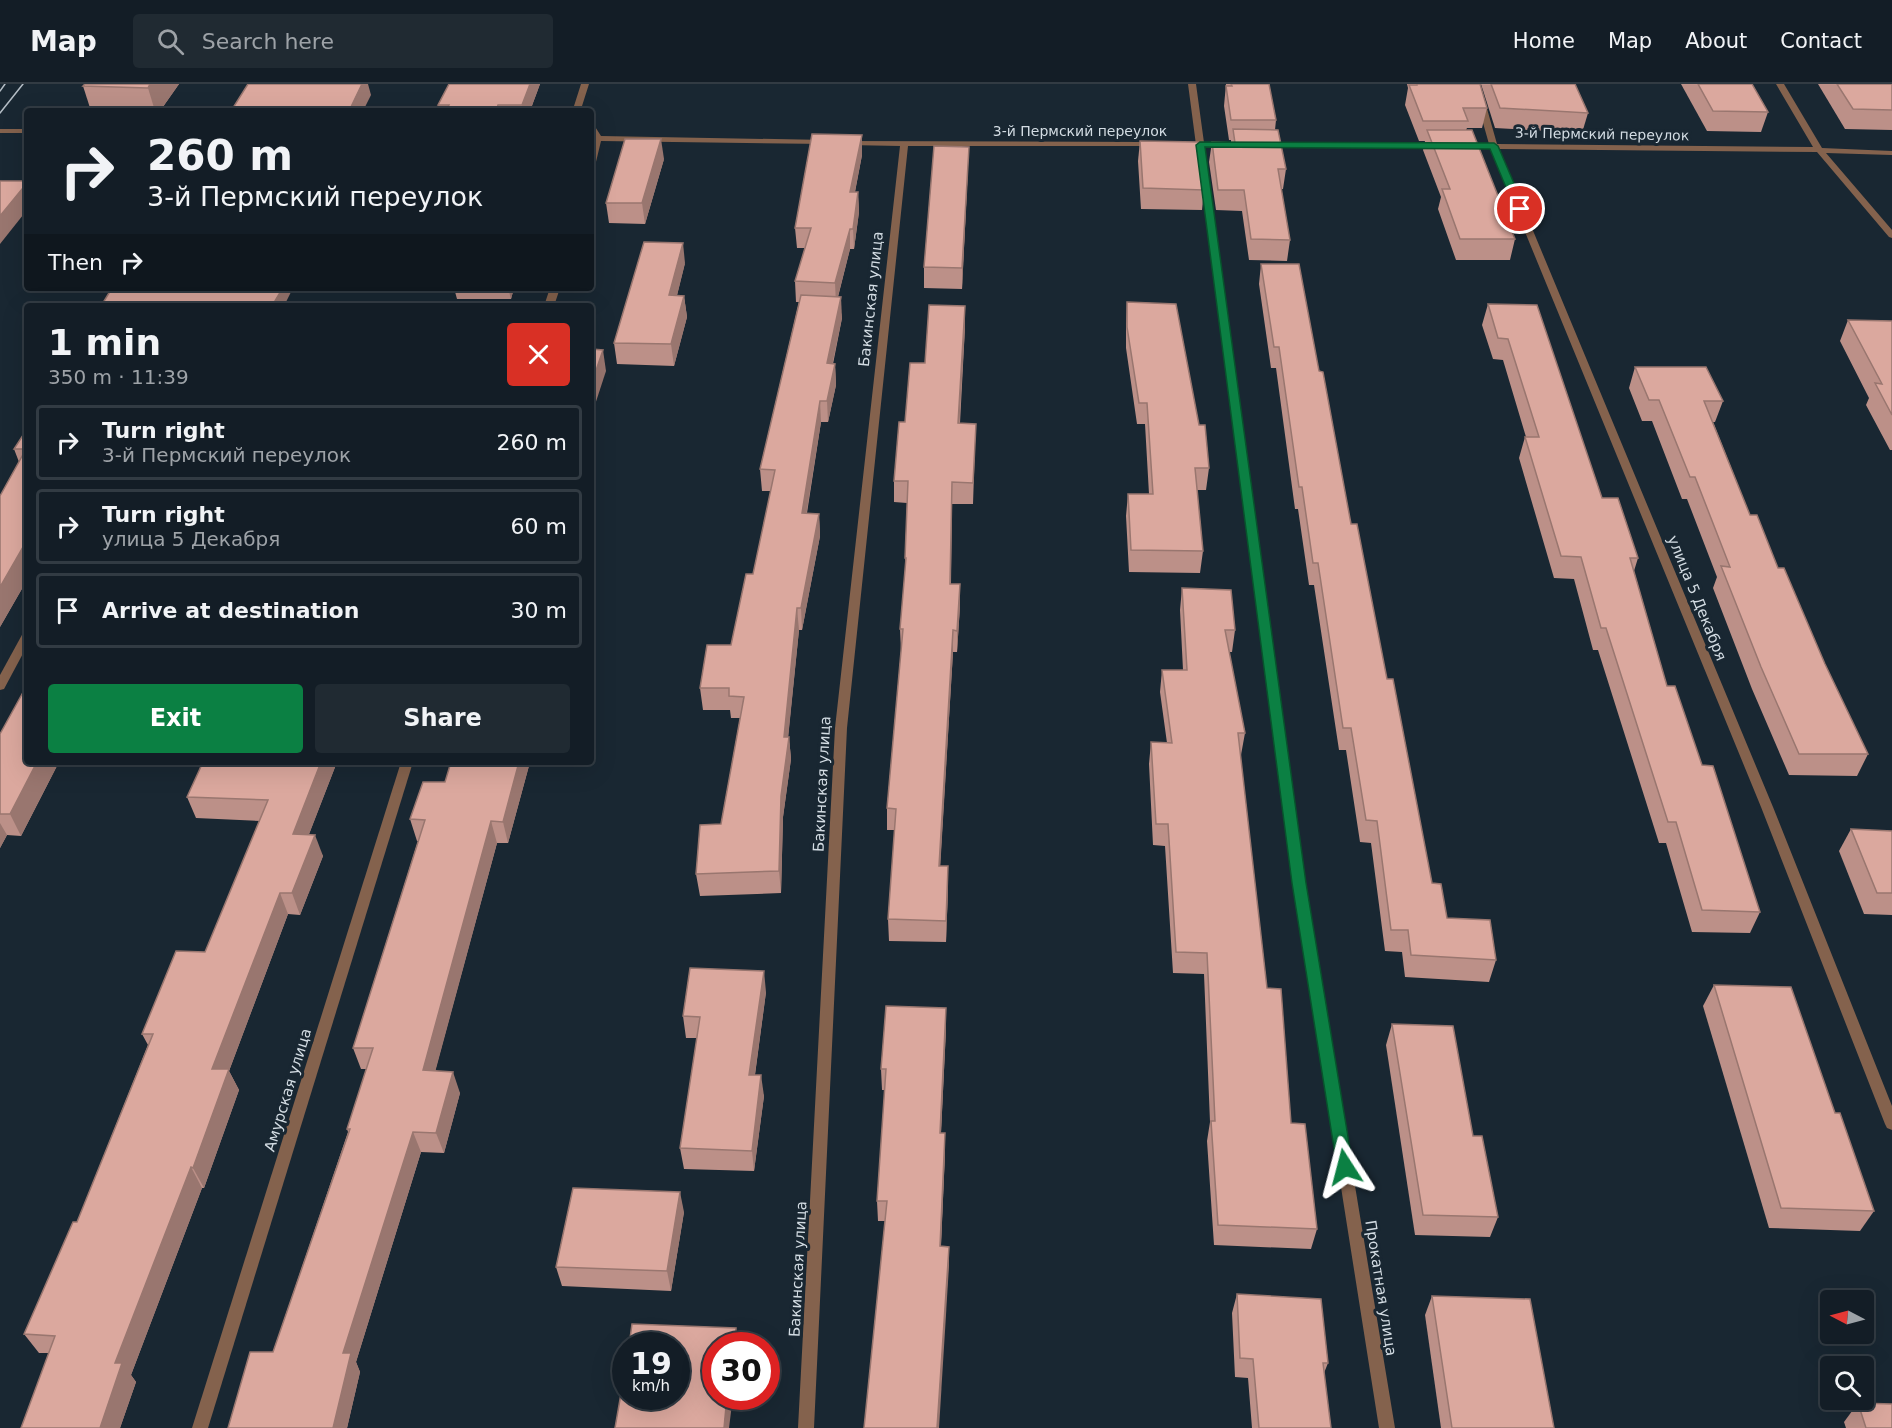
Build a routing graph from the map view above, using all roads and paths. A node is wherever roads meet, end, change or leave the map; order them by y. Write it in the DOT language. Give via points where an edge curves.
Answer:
graph roads {
  1 [pos="585,84"];
  2 [pos="1192,84"];
  3 [pos="1476,84"];
  4 [pos="1780,84"];
  5 [pos="579,108"];
  6 [pos="0,131"];
  7 [pos="24,131"];
  8 [pos="595,138"];
  9 [pos="904,144"];
  10 [pos="1165,144"];
  11 [pos="1259,145"];
  12 [pos="1494,146"];
  13 [pos="1819,150"];
  14 [pos="1892,153"];
  15 [pos="1892,235"];
  16 [pos="24,642"];
  17 [pos="0,686"];
  18 [pos="406,765"];
  19 [pos="1892,1124"];
  20 [pos="200,1428"];
  21 [pos="806,1428"];
  22 [pos="1387,1428"];
  1 -- 5 [label="street"];
  2 -- 22 [label="street, Прокатная улица" via="1299,883"];
  3 -- 12 [label="street, улица 5 Декабря"];
  4 -- 13 [label="street"];
  6 -- 7 [label="street"];
  8 -- 9 [label="street, 3-й Пермский переулок"];
  9 -- 10 [label="street, 3-й Пермский переулок"];
  9 -- 21 [label="street, Бакинская улица" via="841,728"];
  11 -- 12 [label="street, 3-й Пермский переулок"];
  12 -- 13 [label="street, 3-й Пермский переулок"];
  12 -- 19 [label="street, улица 5 Декабря" via="1767,807"];
  13 -- 14 [label="street, 3-й Пермский переулок"];
  13 -- 15 [label="street"];
  16 -- 17 [label="street"];
  18 -- 20 [label="street, Амурская улица"];
}
